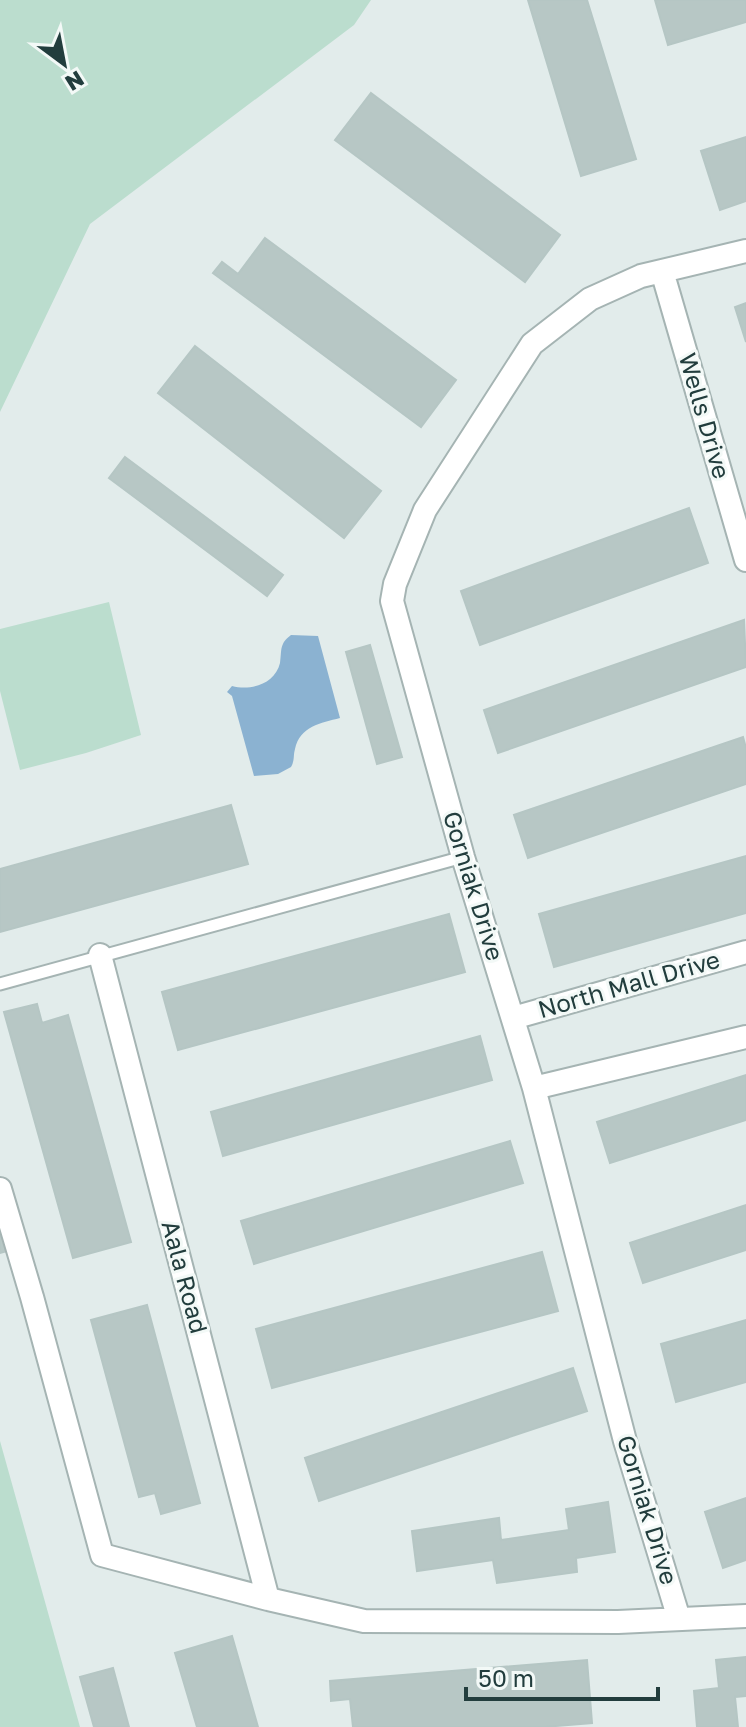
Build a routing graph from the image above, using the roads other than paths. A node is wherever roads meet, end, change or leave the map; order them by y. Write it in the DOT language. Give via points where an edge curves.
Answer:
graph roads {
  1 [pos="746,251"];
  2 [pos="662,271"];
  3 [pos="746,560"];
  4 [pos="463,857"];
  5 [pos="746,952"];
  6 [pos="100,955"];
  7 [pos="0,984"];
  8 [pos="513,1018"];
  9 [pos="746,1037"];
  10 [pos="534,1088"];
  11 [pos="0,1189"];
  12 [pos="268,1599"];
  13 [pos="746,1616"];
  14 [pos="679,1619"];
  1 -- 2 [label="street, Gorniak Drive"];
  2 -- 3 [label="street, Wells Drive"];
  2 -- 4 [label="street, Gorniak Drive" via="590,299 532,344 425,510 395,584 392,601"];
  4 -- 6 [label="lane"];
  4 -- 8 [label="street, Gorniak Drive"];
  5 -- 8 [label="street, North Mall Drive"];
  6 -- 7 [label="lane"];
  6 -- 12 [label="street, Aala Road"];
  8 -- 10 [label="street, Gorniak Drive"];
  9 -- 10 [label="street"];
  10 -- 14 [label="street, Gorniak Drive" via="625,1441"];
  11 -- 12 [label="street" via="102,1555"];
  12 -- 14 [label="street" via="364,1621"];
  13 -- 14 [label="street"];
}
